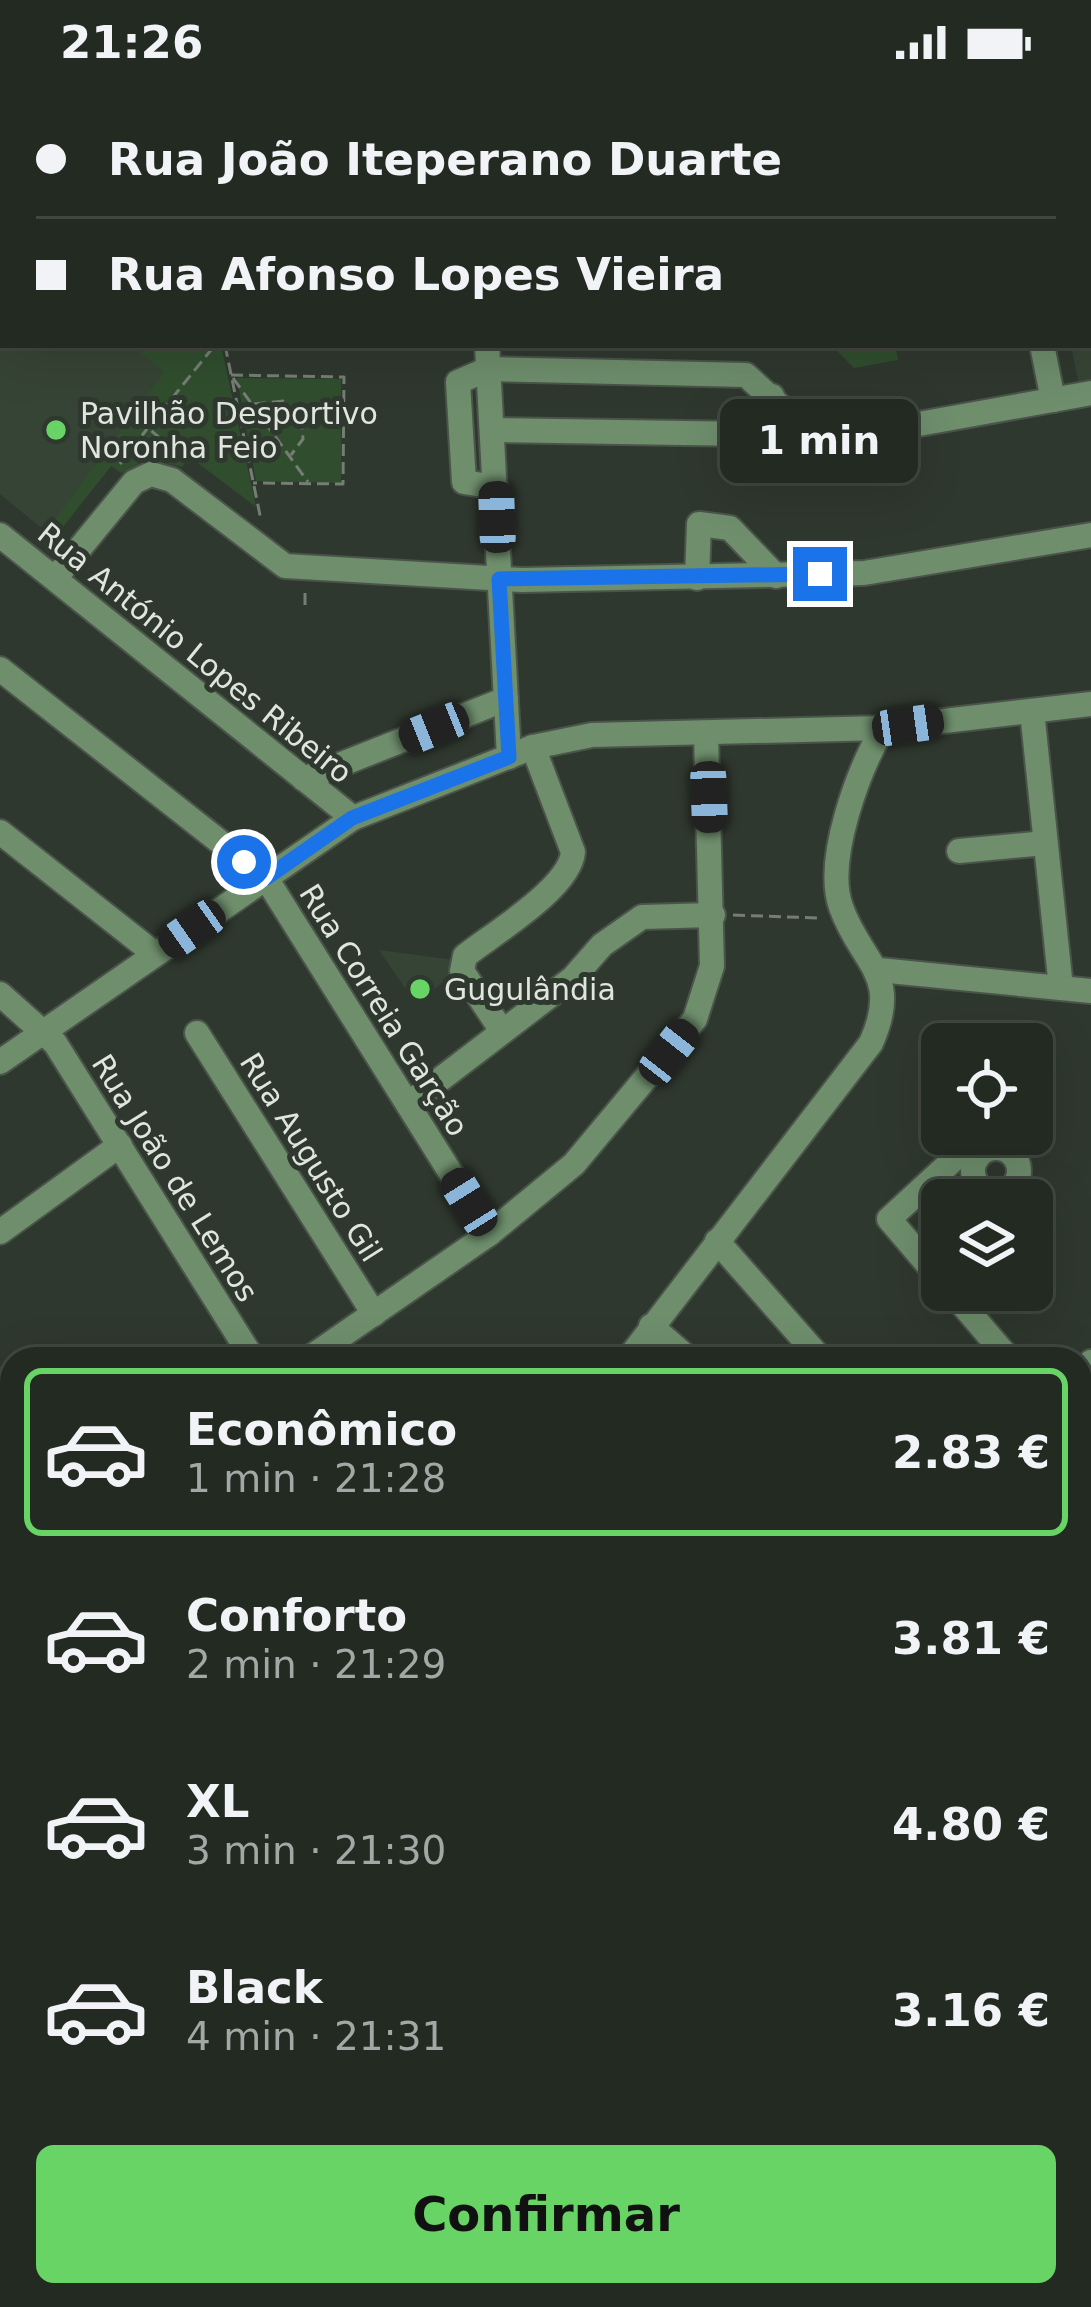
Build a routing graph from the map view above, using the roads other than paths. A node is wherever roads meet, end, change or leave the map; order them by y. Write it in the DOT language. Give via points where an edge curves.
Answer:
graph roads {
  1 [pos="1043,348"];
  2 [pos="488,357"];
  3 [pos="1091,393"];
  4 [pos="772,396"];
  5 [pos="1053,400"];
  6 [pos="492,430"];
  7 [pos="496,487"];
  8 [pos="0,535"];
  9 [pos="1091,536"];
  10 [pos="776,576"];
  11 [pos="57,577"];
  12 [pos="698,578"];
  13 [pos="499,579"];
  14 [pos="0,669"];
  15 [pos="506,699"];
  16 [pos="1091,704"];
  17 [pos="1033,711"];
  18 [pos="883,728"];
  19 [pos="706,734"];
  20 [pos="521,752"];
  21 [pos="304,779"];
  22 [pos="352,818"];
  23 [pos="0,832"];
  24 [pos="1046,843"];
  25 [pos="959,851"];
  26 [pos="266,878"];
  27 [pos="713,915"];
  28 [pos="155,954"];
  29 [pos="879,970"];
  30 [pos="1061,988"];
  31 [pos="1091,992"];
  32 [pos="0,994"];
  33 [pos="45,1030"];
  34 [pos="502,1031"];
  35 [pos="196,1034"];
  36 [pos="0,1062"];
  37 [pos="408,1105"];
  38 [pos="120,1145"];
  39 [pos="977,1158"];
  40 [pos="932,1179"];
  41 [pos="921,1190"];
  42 [pos="0,1232"];
  43 [pos="489,1234"];
  44 [pos="717,1241"];
  45 [pos="921,1256"];
  46 [pos="968,1311"];
  47 [pos="374,1314"];
  48 [pos="652,1326"];
  49 [pos="246,1347"];
  50 [pos="326,1347"];
  51 [pos="637,1347"];
  52 [pos="676,1347"];
  53 [pos="810,1347"];
  54 [pos="1000,1347"];
  1 -- 5 [label="street"];
  2 -- 4 [label="street" via="737,374"];
  2 -- 6 [label="street"];
  2 -- 7 [label="street" via="458,382 464,482"];
  3 -- 5 [label="street"];
  4 -- 5 [label="street" via="819,442"];
  4 -- 6 [label="street" via="764,425 748,434"];
  6 -- 7 [label="street"];
  7 -- 13 [label="street"];
  8 -- 11 [label="street, Rua António Lopes Ribeiro"];
  9 -- 10 [label="street" via="865,573"];
  10 -- 12 [label="street"];
  10 -- 12 [label="street" via="730,528 699,524"];
  11 -- 13 [label="street" via="138,478 151,474 172,480 285,566"];
  11 -- 21 [label="street, Rua António Lopes Ribeiro"];
  12 -- 13 [label="street"];
  13 -- 15 [label="street"];
  14 -- 26 [label="street, Rua Correia Garção"];
  15 -- 20 [label="street"];
  15 -- 21 [label="street"];
  16 -- 17 [label="street"];
  17 -- 18 [label="street"];
  17 -- 24 [label="street"];
  18 -- 19 [label="street"];
  18 -- 29 [label="street" via="848,801 839,887"];
  19 -- 20 [label="street" via="579,736"];
  19 -- 27 [label="street"];
  20 -- 22 [label="street"];
  20 -- 34 [label="street" via="573,852 552,888 465,956 462,971"];
  21 -- 22 [label="street, Rua António Lopes Ribeiro"];
  22 -- 26 [label="street"];
  23 -- 28 [label="street"];
  24 -- 25 [label="street"];
  24 -- 30 [label="street"];
  26 -- 28 [label="street"];
  26 -- 37 [label="street, Rua Correia Garção"];
  27 -- 34 [label="street" via="641,917"];
  27 -- 43 [label="street" via="712,966 695,1019 574,1164"];
  28 -- 33 [label="street"];
  29 -- 30 [label="street"];
  29 -- 44 [label="street" via="881,1021 872,1043"];
  30 -- 31 [label="street"];
  32 -- 33 [label="street, Rua João de Lemos"];
  33 -- 36 [label="street"];
  33 -- 38 [label="street, Rua João de Lemos"];
  34 -- 37 [label="street"];
  35 -- 47 [label="street, Rua Augusto Gil"];
  37 -- 43 [label="street, Rua Correia Garção"];
  38 -- 42 [label="street"];
  38 -- 49 [label="street, Rua João de Lemos"];
  39 -- 40 [label="street" via="964,1150"];
  41 -- 45 [label="street" via="889,1219"];
  43 -- 47 [label="street"];
  44 -- 48 [label="street"];
  44 -- 53 [label="street"];
  46 -- 54 [label="street"];
  47 -- 50 [label="street"];
  48 -- 51 [label="street"];
  48 -- 52 [label="street"];
}
